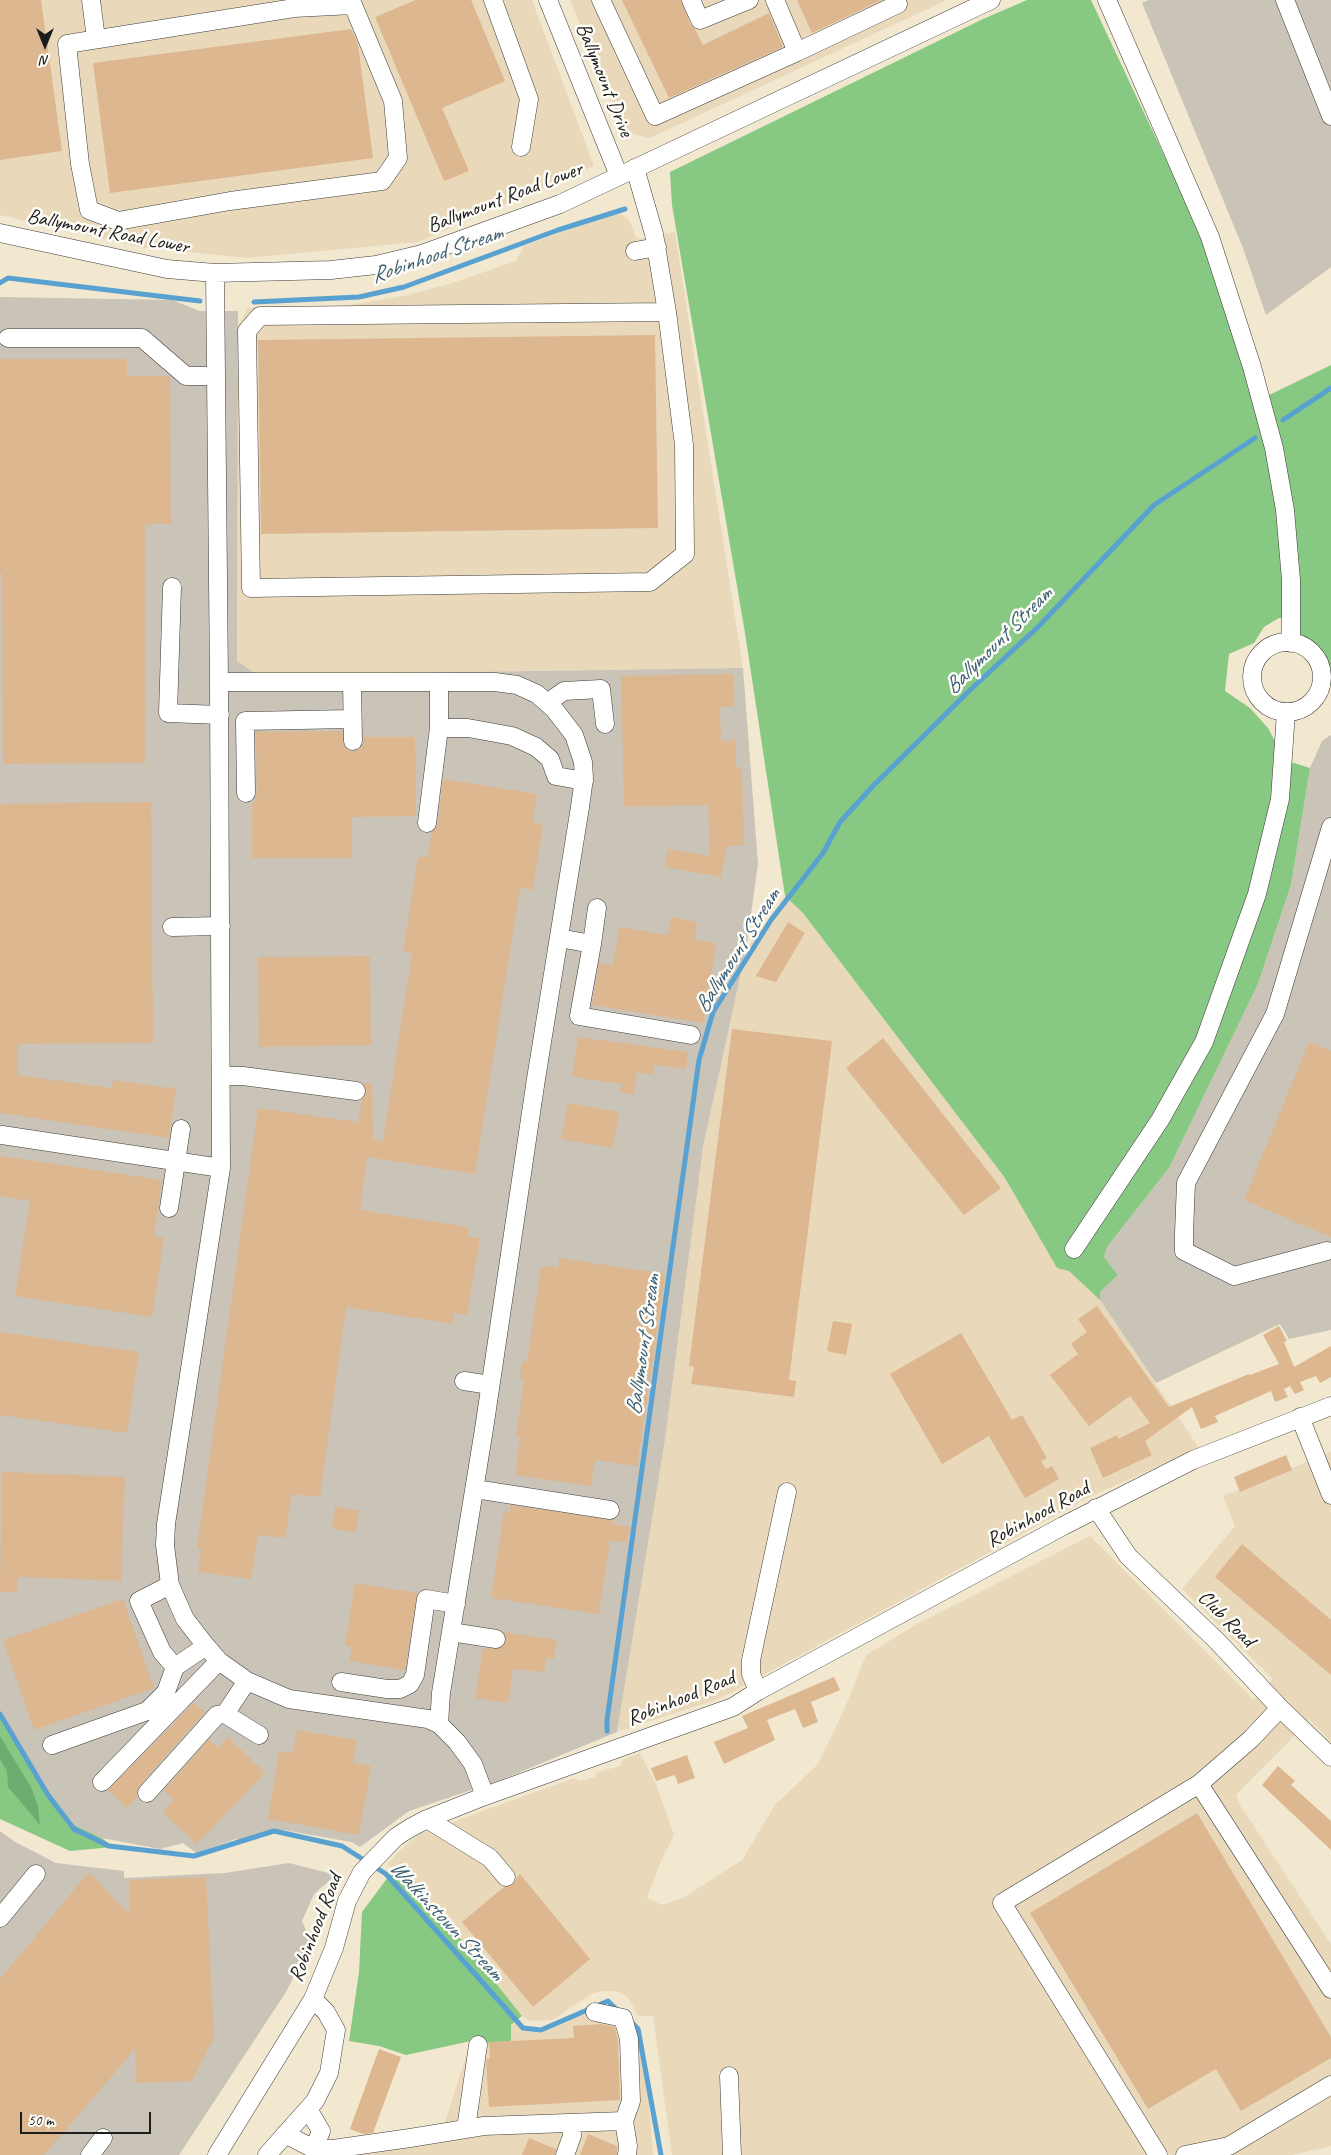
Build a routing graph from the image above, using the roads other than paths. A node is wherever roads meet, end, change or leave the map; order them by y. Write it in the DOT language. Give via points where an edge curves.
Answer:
graph roads {
  1 [pos="91,0"];
  2 [pos="493,0"];
  3 [pos="548,0"];
  4 [pos="600,0"];
  5 [pos="691,0"];
  6 [pos="775,0"];
  7 [pos="991,0"];
  8 [pos="1106,0"];
  9 [pos="1285,0"];
  10 [pos="900,1"];
  11 [pos="740,2"];
  12 [pos="293,4"];
  13 [pos="96,39"];
  14 [pos="797,52"];
  15 [pos="1331,116"];
  16 [pos="521,147"];
  17 [pos="635,168"];
  18 [pos="619,176"];
  19 [pos="0,234"];
  20 [pos="658,247"];
  21 [pos="635,251"];
  22 [pos="215,274"];
  23 [pos="667,312"];
  24 [pos="8,338"];
  25 [pos="215,376"];
  26 [pos="172,587"];
  27 [pos="1291,643"];
  28 [pos="219,682"];
  29 [pos="352,682"];
  30 [pos="439,682"];
  31 [pos="1326,686"];
  32 [pos="547,703"];
  33 [pos="1286,712"];
  34 [pos="220,715"];
  35 [pos="352,719"];
  36 [pos="605,724"];
  37 [pos="440,728"];
  38 [pos="353,741"];
  39 [pos="220,772"];
  40 [pos="246,772"];
  41 [pos="584,781"];
  42 [pos="246,793"];
  43 [pos="427,823"];
  44 [pos="1331,827"];
  45 [pos="597,908"];
  46 [pos="221,926"];
  47 [pos="172,927"];
  48 [pos="559,938"];
  49 [pos="592,944"];
  50 [pos="691,1035"];
  51 [pos="222,1076"];
  52 [pos="356,1091"];
  53 [pos="181,1129"];
  54 [pos="2,1135"];
  55 [pos="176,1161"];
  56 [pos="221,1168"];
  57 [pos="169,1208"];
  58 [pos="1074,1249"];
  59 [pos="1327,1251"];
  60 [pos="464,1380"];
  61 [pos="490,1385"];
  62 [pos="1331,1406"];
  63 [pos="1300,1417"];
  64 [pos="475,1489"];
  65 [pos="787,1492"];
  66 [pos="1331,1495"];
  67 [pos="1096,1508"];
  68 [pos="610,1510"];
  69 [pos="170,1585"];
  70 [pos="456,1604"];
  71 [pos="451,1632"];
  72 [pos="496,1639"];
  73 [pos="206,1646"];
  74 [pos="219,1661"];
  75 [pos="175,1667"];
  76 [pos="246,1680"];
  77 [pos="341,1682"];
  78 [pos="758,1691"];
  79 [pos="1280,1708"];
  80 [pos="225,1714"];
  81 [pos="439,1724"];
  82 [pos="259,1735"];
  83 [pos="52,1746"];
  84 [pos="1331,1757"];
  85 [pos="102,1782"];
  86 [pos="1200,1784"];
  87 [pos="147,1793"];
  88 [pos="485,1796"];
  89 [pos="427,1819"];
  90 [pos="36,1874"];
  91 [pos="506,1877"];
  92 [pos="0,1917"];
  93 [pos="1331,1989"];
  94 [pos="313,1999"];
  95 [pos="595,2012"];
  96 [pos="478,2045"];
  97 [pos="729,2076"];
  98 [pos="1331,2085"];
  99 [pos="308,2109"];
  100 [pos="624,2121"];
  101 [pos="571,2123"];
  102 [pos="466,2129"];
  103 [pos="285,2134"];
  104 [pos="103,2138"];
  105 [pos="315,2152"];
  106 [pos="90,2155"];
  107 [pos="217,2155"];
  108 [pos="267,2155"];
  109 [pos="565,2155"];
  110 [pos="627,2155"];
  111 [pos="732,2155"];
  112 [pos="1158,2155"];
  113 [pos="1185,2155"];
  1 -- 13 [label="street"];
  2 -- 16 [label="street" via="529,99"];
  3 -- 18 [label="street, Ballymount Drive"];
  4 -- 14 [label="street" via="655,116"];
  5 -- 11 [label="street" via="700,20"];
  6 -- 14 [label="street"];
  7 -- 17 [label="street, Ballymount Road Lower"];
  8 -- 27 [label="street" via="1210,237 1252,367 1274,448 1285,510"];
  9 -- 15 [label="street"];
  10 -- 14 [label="street"];
  12 -- 13 [label="street"];
  12 -- 13 [label="street" via="353,5 393,101 398,158 382,181 230,201 118,221 89,210 80,164 67,44"];
  17 -- 18 [label="street, Ballymount Road Lower"];
  17 -- 20 [label="street"];
  18 -- 22 [label="street, Ballymount Road Lower" via="552,208 413,256 376,265"];
  19 -- 22 [label="street, Ballymount Road Lower" via="167,269"];
  20 -- 21 [label="street"];
  20 -- 23 [label="street"];
  22 -- 25 [label="street"];
  23 -- 23 [label="street" via="684,445 685,554 650,582 251,588 247,331 260,316"];
  24 -- 25 [label="street" via="142,338 186,376"];
  25 -- 28 [label="street"];
  26 -- 34 [label="street" via="168,713"];
  27 -- 31 [label="street" via="1313,654"];
  27 -- 33 [label="street" via="1265,650 1253,672 1254,689 1259,698 1266,705"];
  28 -- 29 [label="street"];
  28 -- 34 [label="street"];
  29 -- 30 [label="street"];
  29 -- 35 [label="street"];
  30 -- 32 [label="street" via="516,685 538,694"];
  30 -- 37 [label="street"];
  31 -- 33 [label="street" via="1308,705 1298,711"];
  32 -- 36 [label="street" via="564,691 601,689"];
  32 -- 41 [label="street" via="566,723 576,741 583,762"];
  33 -- 58 [label="street" via="1280,799 1257,894 1204,1042 1160,1120"];
  34 -- 39 [label="street"];
  35 -- 38 [label="street"];
  35 -- 40 [label="street" via="245,721"];
  37 -- 41 [label="street" via="468,728 512,736 536,747 550,759 556,776"];
  37 -- 43 [label="street"];
  39 -- 40 [label="street"];
  39 -- 46 [label="street"];
  40 -- 42 [label="street"];
  41 -- 48 [label="street"];
  44 -- 59 [label="street" via="1275,1014 1186,1183 1184,1233 1184,1251 1234,1276"];
  45 -- 49 [label="street"];
  46 -- 47 [label="street"];
  46 -- 51 [label="street"];
  48 -- 49 [label="street"];
  48 -- 61 [label="street"];
  49 -- 50 [label="street" via="579,1016"];
  51 -- 52 [label="street"];
  51 -- 56 [label="street"];
  53 -- 55 [label="street"];
  54 -- 55 [label="street"];
  55 -- 56 [label="street"];
  55 -- 57 [label="street"];
  56 -- 69 [label="street" via="166,1524"];
  60 -- 61 [label="street"];
  61 -- 64 [label="street"];
  62 -- 63 [label="street, Robinhood Road"];
  63 -- 66 [label="street"];
  63 -- 67 [label="street, Robinhood Road" via="1192,1460"];
  64 -- 68 [label="street"];
  64 -- 70 [label="street"];
  65 -- 78 [label="street" via="752,1660 751,1674"];
  67 -- 78 [label="street, Robinhood Road"];
  67 -- 79 [label="street, Club Road" via="1128,1556 1218,1641"];
  69 -- 73 [label="street" via="185,1619"];
  69 -- 75 [label="street" via="139,1601 162,1652"];
  70 -- 71 [label="street"];
  70 -- 77 [label="street" via="426,1599 415,1675 410,1684 400,1689 387,1689"];
  71 -- 72 [label="street"];
  71 -- 81 [label="street"];
  73 -- 74 [label="street"];
  73 -- 75 [label="street"];
  74 -- 76 [label="street"];
  74 -- 85 [label="street"];
  75 -- 83 [label="street" via="166,1692 147,1711"];
  76 -- 80 [label="street"];
  76 -- 81 [label="street" via="289,1699 428,1719"];
  78 -- 88 [label="street, Robinhood Road" via="733,1707"];
  79 -- 84 [label="street, Club Road"];
  79 -- 86 [label="street"];
  80 -- 82 [label="street"];
  80 -- 87 [label="street" via="217,1715"];
  81 -- 88 [label="street" via="473,1764"];
  86 -- 93 [label="street"];
  86 -- 112 [label="street" via="1002,1903"];
  88 -- 89 [label="street, Robinhood Road"];
  89 -- 91 [label="street" via="490,1858"];
  89 -- 94 [label="street, Robinhood Road" via="396,1837 362,1872 347,1901 334,1948"];
  90 -- 92 [label="street"];
  94 -- 99 [label="street" via="326,2012 336,2030 329,2073"];
  94 -- 107 [label="street, Robinhood Road"];
  95 -- 100 [label="street" via="623,2018 629,2039 631,2101"];
  96 -- 102 [label="street"];
  97 -- 111 [label="street"];
  98 -- 113 [label="street" via="1229,2146"];
  99 -- 103 [label="street"];
  99 -- 105 [label="street" via="321,2131"];
  100 -- 101 [label="street"];
  100 -- 110 [label="street"];
  101 -- 102 [label="street"];
  101 -- 109 [label="street" via="572,2136"];
  102 -- 105 [label="street"];
  103 -- 105 [label="street"];
  103 -- 108 [label="street"];
  104 -- 106 [label="street"];
}
